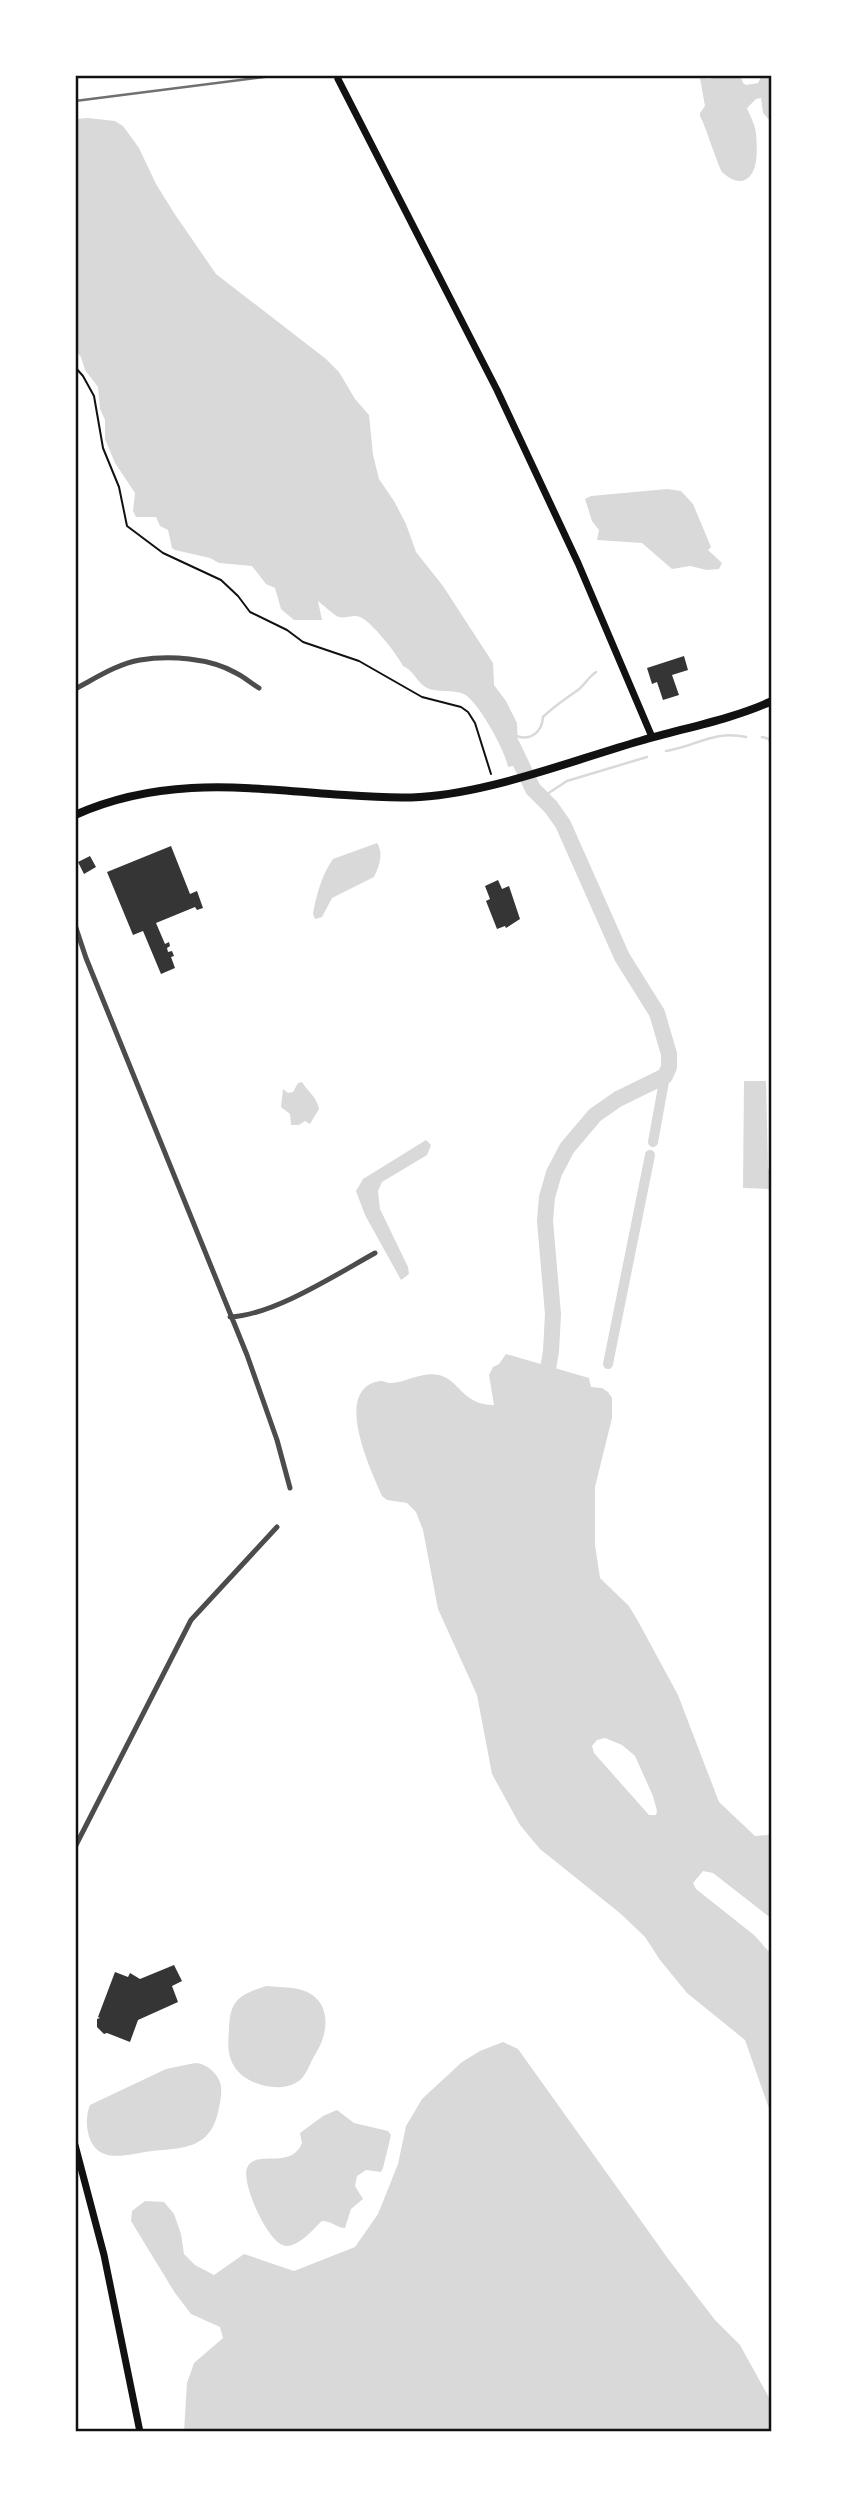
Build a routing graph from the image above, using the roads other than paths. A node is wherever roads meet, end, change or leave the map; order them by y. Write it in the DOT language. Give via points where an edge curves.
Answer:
graph roads {
  1 [pos="338,79"];
  2 [pos="259,688"];
  3 [pos="75,689"];
  4 [pos="772,701"];
  5 [pos="653,737"];
  6 [pos="75,815"];
  7 [pos="75,925"];
  8 [pos="375,1253"];
  9 [pos="230,1317"];
  10 [pos="290,1488"];
  11 [pos="277,1527"];
  12 [pos="75,1847"];
  13 [pos="75,2145"];
  14 [pos="140,2432"];
  1 -- 5 [label="main road" via="520,439"];
  2 -- 3 [label="street" via="214,664 169,659 140,660"];
  4 -- 5 [label="main road"];
  5 -- 6 [label="main road" via="448,794 404,798 183,787 129,797"];
  7 -- 9 [label="street"];
  8 -- 9 [label="street" via="264,1309"];
  9 -- 10 [label="street" via="266,1408"];
  11 -- 12 [label="street" via="191,1620"];
  13 -- 14 [label="main road" via="95,2214"];
}
